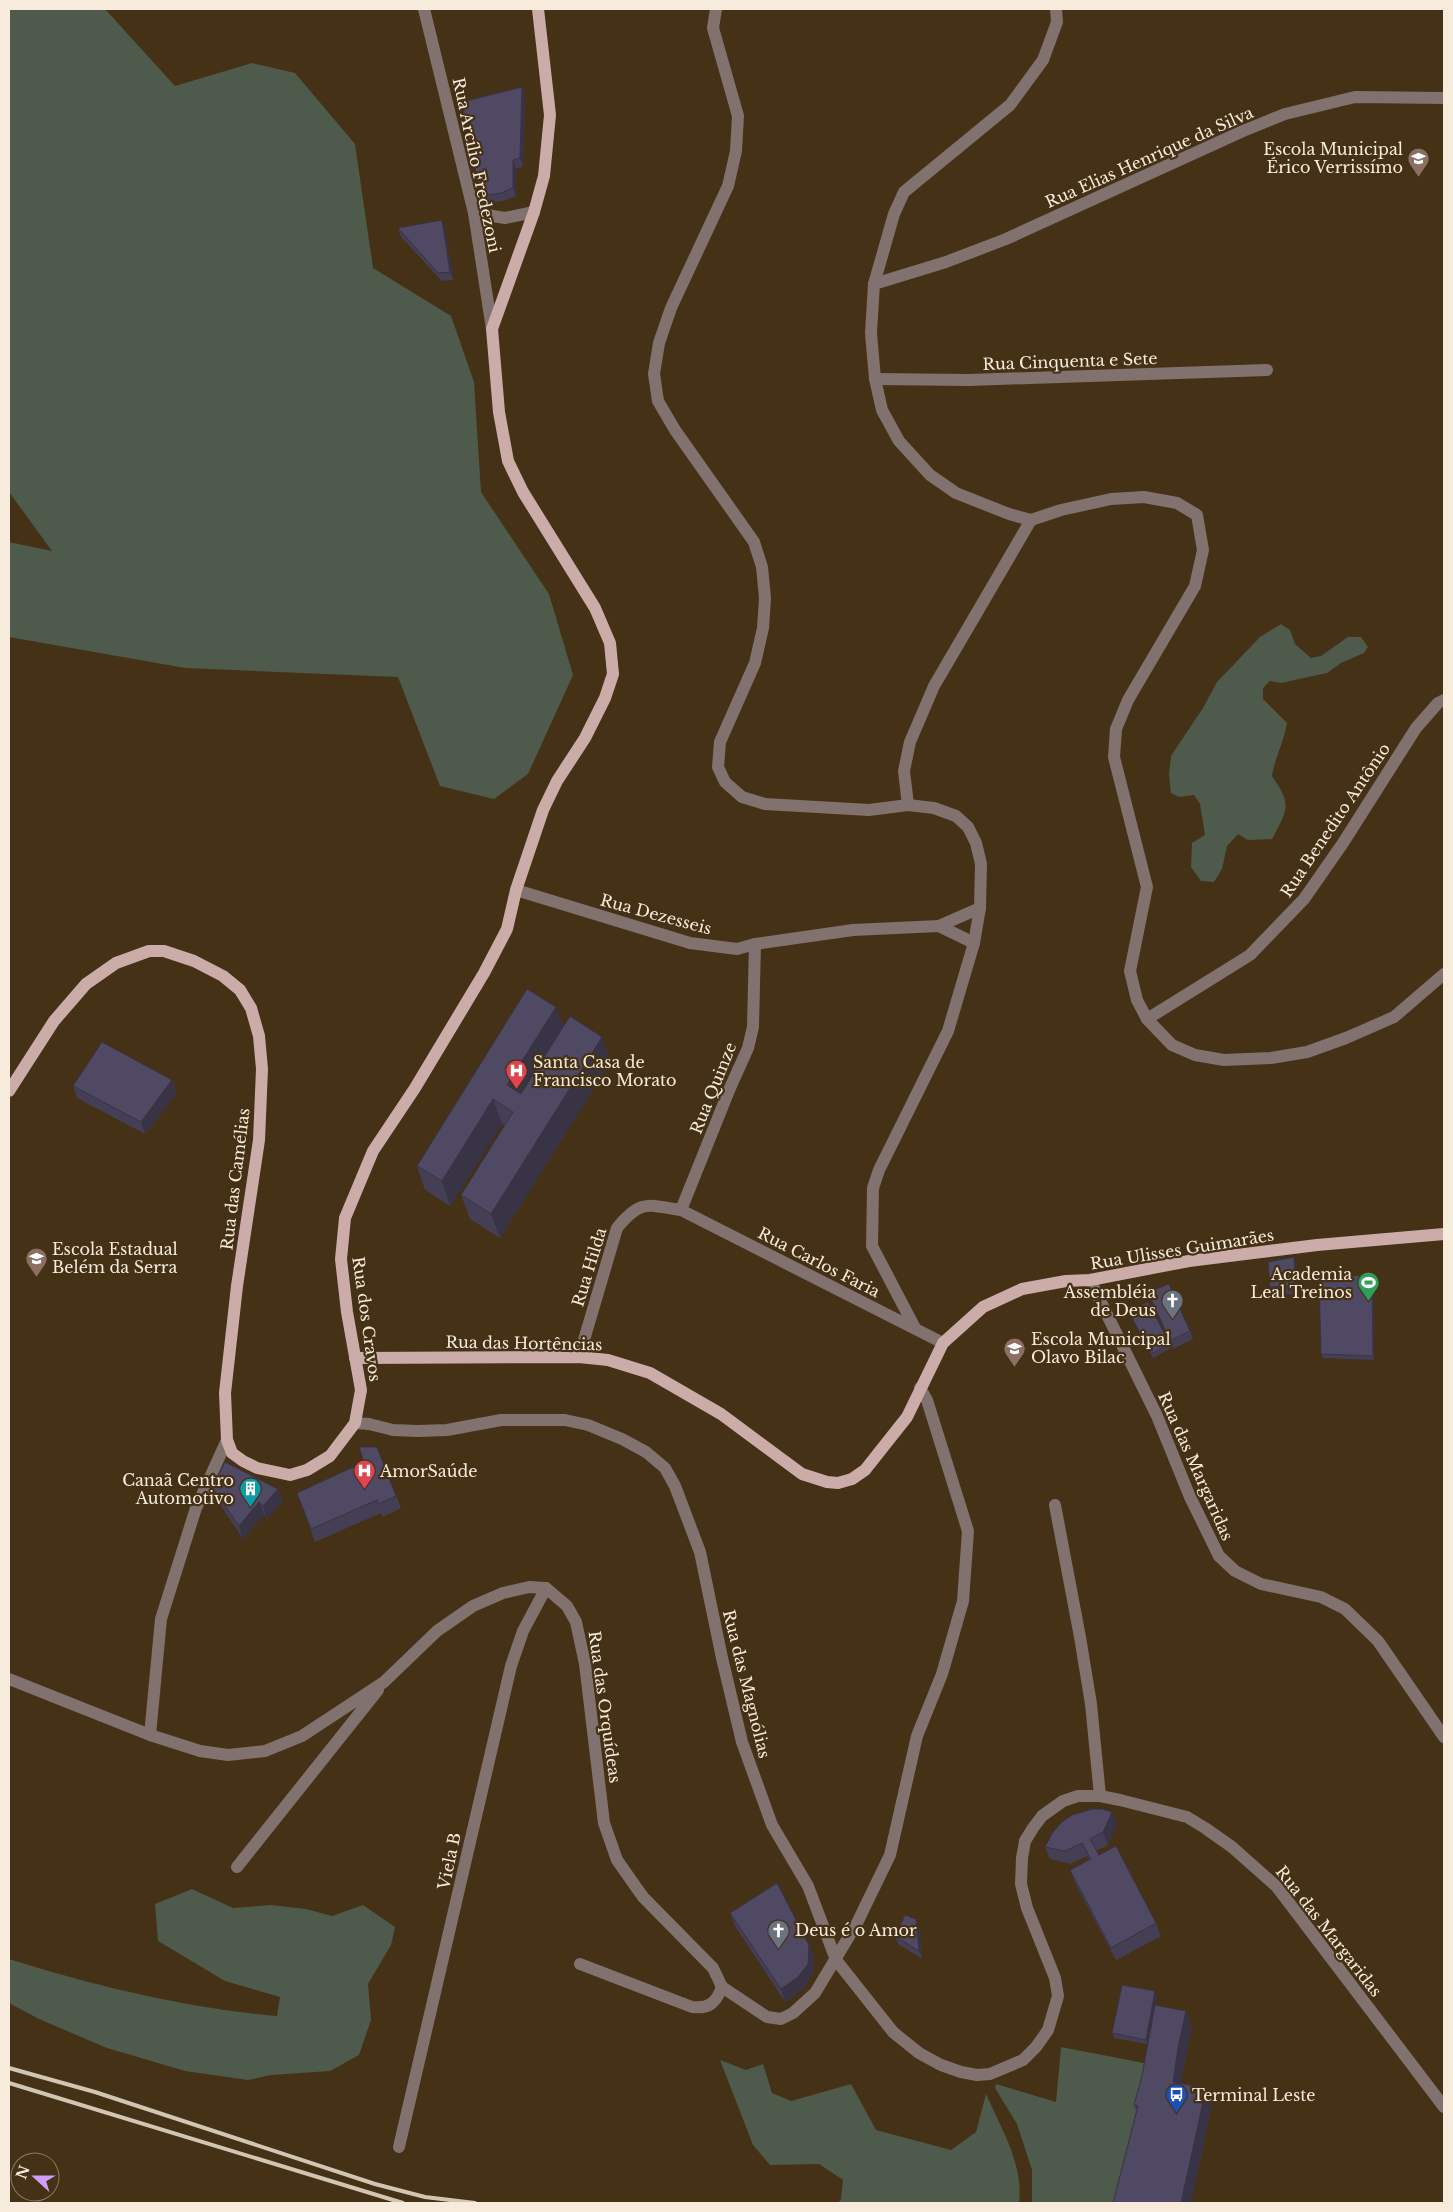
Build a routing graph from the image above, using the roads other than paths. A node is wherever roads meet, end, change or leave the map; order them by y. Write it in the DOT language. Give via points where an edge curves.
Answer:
graph roads {
  1 [pos="424,9"];
  2 [pos="538,9"];
  3 [pos="716,9"];
  4 [pos="1056,9"];
  5 [pos="1444,98"];
  6 [pos="534,212"];
  7 [pos="474,213"];
  8 [pos="874,284"];
  9 [pos="492,329"];
  10 [pos="1267,370"];
  11 [pos="875,379"];
  12 [pos="1031,520"];
  13 [pos="1444,700"];
  14 [pos="908,805"];
  15 [pos="516,890"];
  16 [pos="980,908"];
  17 [pos="938,926"];
  18 [pos="974,943"];
  19 [pos="755,944"];
  20 [pos="1444,974"];
  21 [pos="1148,1019"];
  22 [pos="9,1091"];
  23 [pos="681,1210"];
  24 [pos="1444,1234"];
  25 [pos="1090,1280"];
  26 [pos="915,1328"];
  27 [pos="943,1343"];
  28 [pos="579,1357"];
  29 [pos="354,1358"];
  30 [pos="920,1388"];
  31 [pos="355,1423"];
  32 [pos="226,1440"];
  33 [pos="1055,1505"];
  34 [pos="546,1588"];
  35 [pos="9,1679"];
  36 [pos="384,1682"];
  37 [pos="150,1735"];
  38 [pos="1444,1737"];
  39 [pos="1100,1796"];
  40 [pos="237,1867"];
  41 [pos="836,1960"];
  42 [pos="580,1964"];
  43 [pos="722,1987"];
  44 [pos="1444,2107"];
  45 [pos="399,2147"];
  1 -- 7 [label="street, Rua Arcílio Fredezoni"];
  2 -- 6 [label="main road" via="550,115 544,176"];
  3 -- 14 [label="street" via="713,28 738,116 736,151 728,186 658,343 654,374 658,401 754,542 762,567 763,628 755,663 720,742 718,767 725,782 742,797 765,804 869,810"];
  4 -- 8 [label="street" via="1057,22 1043,60 1010,105 904,192 894,214"];
  5 -- 8 [label="street, Rua Elias Henrique da Silva" via="1355,97 1285,114 1006,239"];
  6 -- 7 [label="street" via="505,218"];
  6 -- 9 [label="main road"];
  7 -- 9 [label="street, Rua Arcílio Fredezoni"];
  8 -- 11 [label="street" via="871,333"];
  9 -- 15 [label="main road, Rua dos Cravos" via="499,412 508,461 523,492 595,608 610,643 613,674 606,698 543,810"];
  10 -- 11 [label="street, Rua Cinquenta e Sete" via="969,380"];
  11 -- 12 [label="street" via="882,410 899,441 930,475 956,493"];
  12 -- 14 [label="street" via="934,686 910,742 904,771"];
  12 -- 21 [label="street" via="1111,499 1144,498 1177,502 1197,515 1203,550 1195,586 1128,700 1116,729 1114,757 1147,887 1130,972 1136,1000"];
  13 -- 21 [label="street, Rua Benedito Antônio" via="1416,728 1304,899 1250,955"];
  14 -- 16 [label="street" via="934,808 956,816 968,827 981,864"];
  15 -- 19 [label="street, Rua Dezesseis" via="690,943 737,949"];
  15 -- 29 [label="main road, Rua dos Cravos" via="507,929 488,966 415,1088 372,1151 345,1218 341,1259"];
  16 -- 17 [label="street, Rua Dezesseis"];
  16 -- 18 [label="street"];
  17 -- 18 [label="street, Rua Dezesseis"];
  17 -- 19 [label="street, Rua Dezesseis" via="853,930"];
  18 -- 26 [label="street" via="948,1031 873,1188 872,1246"];
  19 -- 23 [label="street, Rua Quinze" via="753,1026 748,1048"];
  20 -- 21 [label="street" via="1394,1017 1307,1052 1271,1058 1224,1060 1195,1054 1172,1045"];
  22 -- 32 [label="main road, Rua das Camélias" via="54,1021 86,984 134,955 164,951 224,976 240,990 251,1008 259,1036 262,1069 259,1140 224,1393"];
  23 -- 26 [label="street, Rua Carlos Faria"];
  23 -- 28 [label="street, Rua Hilda" via="638,1207 617,1228"];
  24 -- 25 [label="main road, Rua Ulisses Guimarães" via="1188,1261"];
  25 -- 27 [label="main road, Rua Ulisses Guimarães" via="1022,1289 983,1307"];
  25 -- 38 [label="street, Rua das Margaridas" via="1157,1416 1190,1497 1219,1556 1235,1571 1261,1584 1321,1597 1345,1608 1378,1641"];
  26 -- 27 [label="street, Rua Carlos Faria"];
  27 -- 30 [label="main road, Rua das Hortências"];
  28 -- 29 [label="main road, Rua das Hortências"];
  28 -- 30 [label="main road, Rua das Hortências" via="608,1360 650,1373 721,1414 802,1474 838,1483 865,1470 907,1417"];
  29 -- 31 [label="main road, Rua dos Cravos" via="361,1390"];
  30 -- 41 [label="street" via="927,1400 968,1531 964,1601 942,1674 917,1736 890,1855"];
  31 -- 32 [label="main road, Rua dos Cravos" via="330,1456 290,1475 256,1468 243,1461 232,1452"];
  31 -- 41 [label="street, Rua das Magnólias" via="418,1431 447,1430 501,1420 565,1420 588,1425 622,1439 646,1452 665,1468 700,1552 742,1742 772,1825 808,1886"];
  32 -- 37 [label="street" via="196,1508 161,1619"];
  33 -- 39 [label="street" via="1091,1704"];
  34 -- 36 [label="street" via="529,1587 503,1592 473,1606 438,1631"];
  34 -- 43 [label="street, Rua das Orquídeas" via="568,1606 576,1622 585,1664 604,1823 617,1860 643,1897 713,1968"];
  34 -- 45 [label="street, Viela B" via="523,1631 511,1666"];
  35 -- 37 [label="street"];
  36 -- 37 [label="street" via="302,1736 265,1751 228,1755 200,1751"];
  36 -- 40 [label="street"];
  39 -- 41 [label="street, Rua das Magnólias" via="1078,1796 1063,1801 1042,1816 1025,1841 1022,1884 1027,1908 1056,1978 1058,1996 1048,2030 1036,2048 1022,2060 977,2076 919,2053 893,2032"];
  39 -- 44 [label="street, Rua das Margaridas" via="1187,1817 1232,1847 1277,1887"];
  41 -- 43 [label="street, Rua das Orquídeas" via="815,1993 794,2013 781,2019 767,2018"];
  42 -- 43 [label="street" via="692,2007 704,2008 712,2004"];
}
